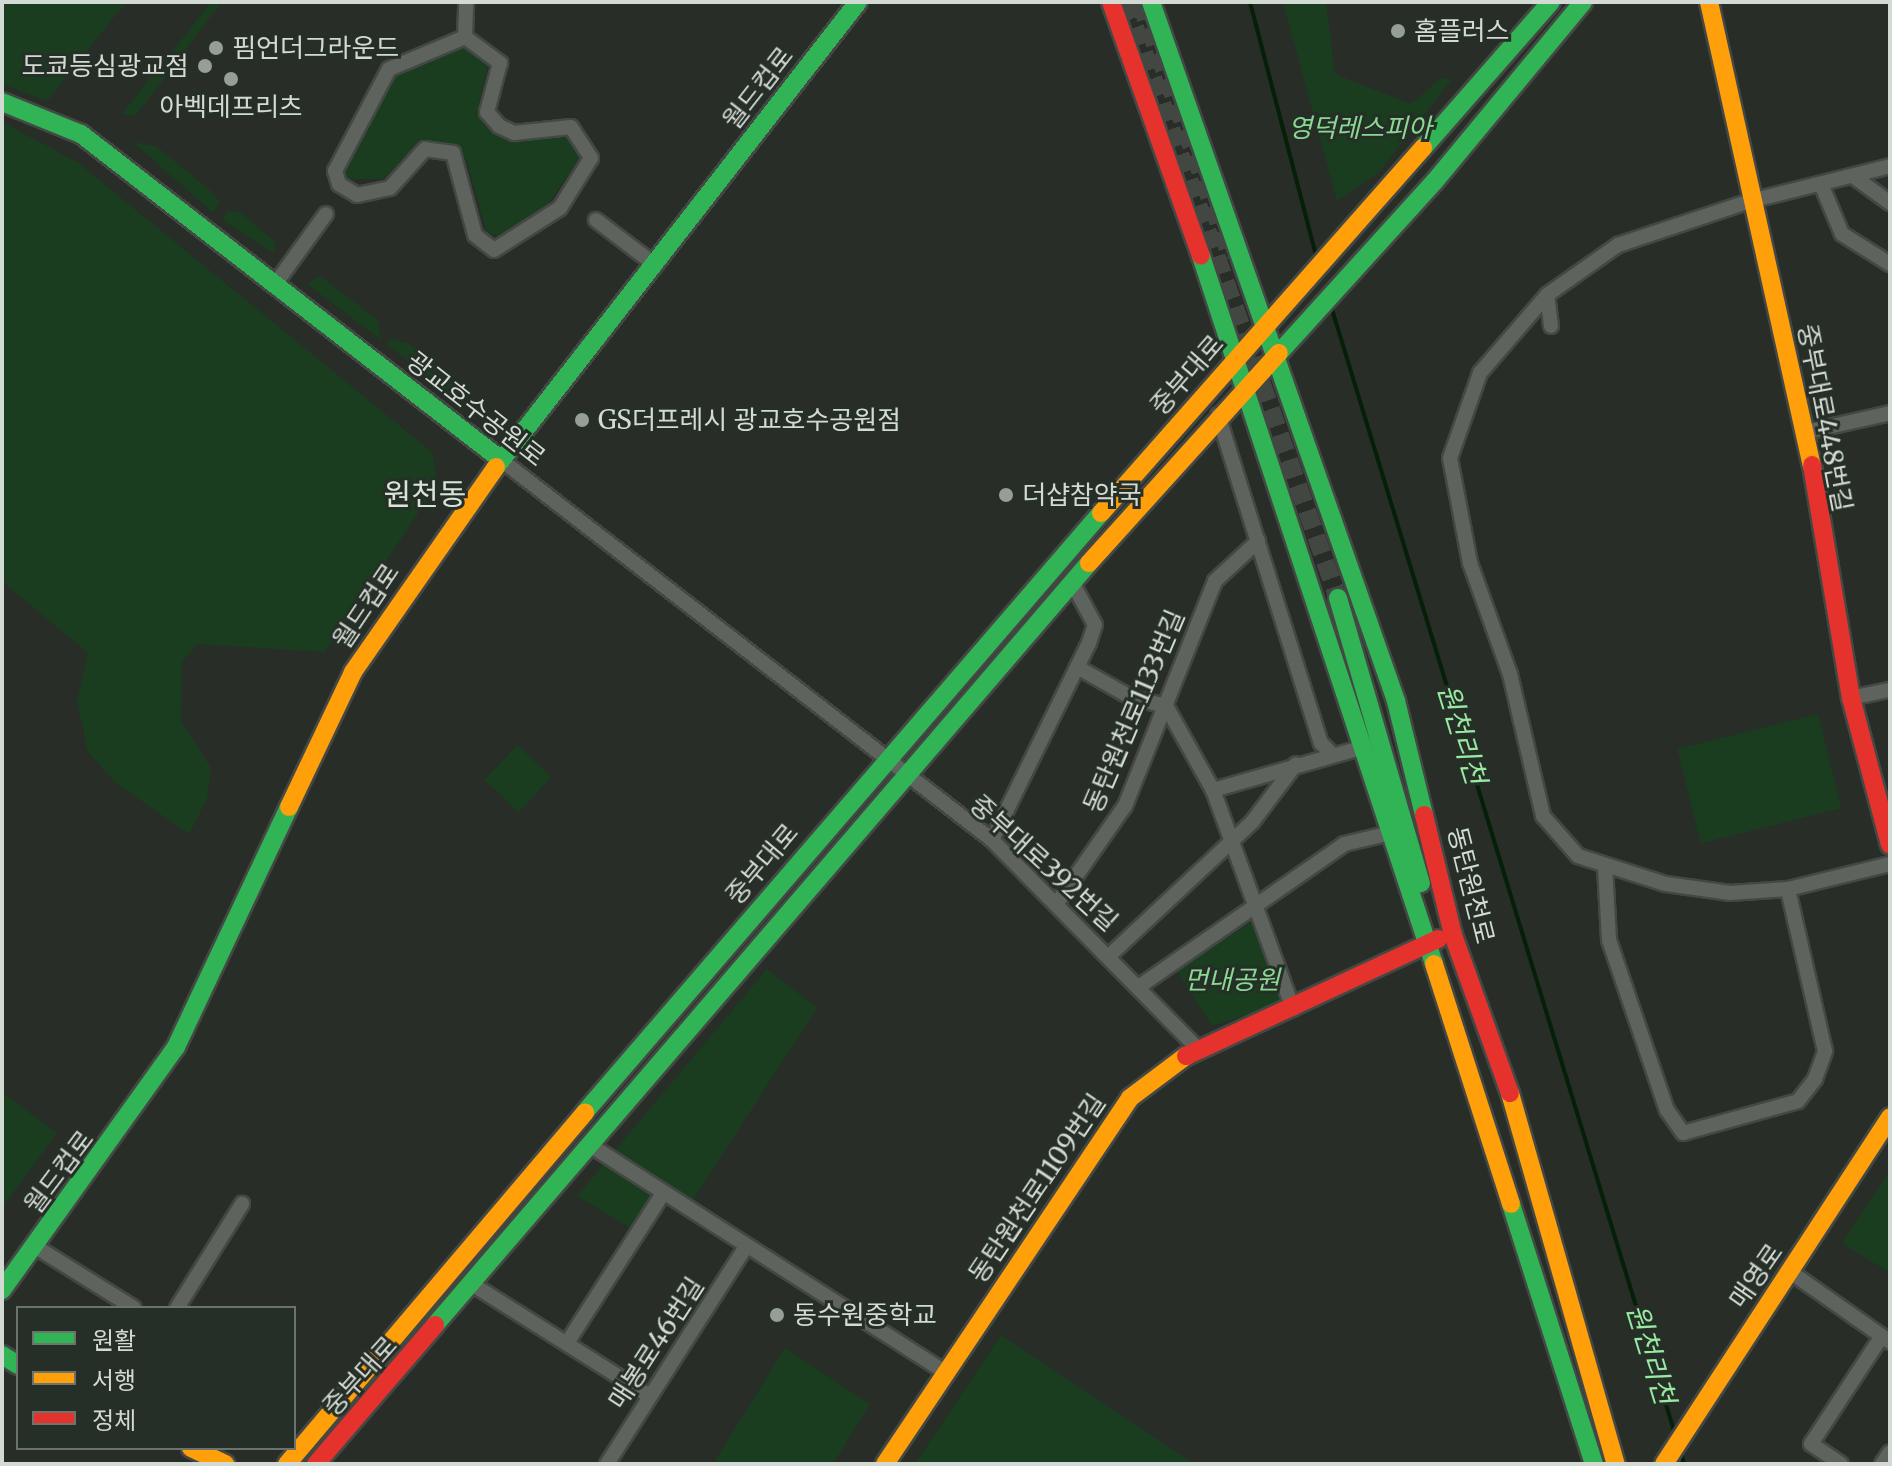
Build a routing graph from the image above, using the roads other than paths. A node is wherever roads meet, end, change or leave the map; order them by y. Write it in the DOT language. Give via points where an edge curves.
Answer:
graph roads {
  1 [pos="466,2"];
  2 [pos="858,2"];
  3 [pos="1111,2"];
  4 [pos="1151,2"];
  5 [pos="1551,2"];
  6 [pos="1583,2"];
  7 [pos="1694,2"];
  8 [pos="1710,2"];
  9 [pos="1711,24"];
  10 [pos="465,37"];
  11 [pos="2,102"];
  12 [pos="1890,166"];
  13 [pos="1853,176"];
  14 [pos="1821,184"];
  15 [pos="1750,201"];
  16 [pos="1890,203"];
  17 [pos="326,214"];
  18 [pos="596,220"];
  19 [pos="654,264"];
  20 [pos="1890,264"];
  21 [pos="276,283"];
  22 [pos="1547,295"];
  23 [pos="1268,321"];
  24 [pos="1551,326"];
  25 [pos="1276,352"];
  26 [pos="1234,361"];
  27 [pos="1243,389"];
  28 [pos="1890,413"];
  29 [pos="1218,414"];
  30 [pos="1806,432"];
  31 [pos="500,459"];
  32 [pos="1258,541"];
  33 [pos="1073,584"];
  34 [pos="1077,667"];
  35 [pos="1890,690"];
  36 [pos="1851,698"];
  37 [pos="1166,706"];
  38 [pos="1367,746"];
  39 [pos="1331,753"];
  40 [pos="884,759"];
  41 [pos="1296,764"];
  42 [pos="908,777"];
  43 [pos="1213,790"];
  44 [pos="1395,832"];
  45 [pos="992,840"];
  46 [pos="1232,842"];
  47 [pos="1890,845"];
  48 [pos="1890,864"];
  49 [pos="1605,866"];
  50 [pos="1788,889"];
  51 [pos="1057,903"];
  52 [pos="1255,906"];
  53 [pos="1453,935"];
  54 [pos="1429,942"];
  55 [pos="1110,955"];
  56 [pos="1140,986"];
  57 [pos="1293,1009"];
  58 [pos="1197,1048"];
  59 [pos="1890,1117"];
  60 [pos="593,1147"];
  61 [pos="662,1195"];
  62 [pos="242,1204"];
  63 [pos="36,1247"];
  64 [pos="745,1248"];
  65 [pos="1792,1273"];
  66 [pos="475,1286"];
  67 [pos="2,1290"];
  68 [pos="131,1306"];
  69 [pos="178,1306"];
  70 [pos="1886,1339"];
  71 [pos="567,1343"];
  72 [pos="945,1372"];
  73 [pos="650,1396"];
  74 [pos="324,1419"];
  75 [pos="342,1435"];
  76 [pos="195,1450"];
  77 [pos="1890,1452"];
  78 [pos="226,1464"];
  79 [pos="287,1464"];
  80 [pos="316,1464"];
  81 [pos="607,1464"];
  82 [pos="885,1464"];
  83 [pos="1594,1464"];
  84 [pos="1616,1464"];
  85 [pos="1664,1464"];
  86 [pos="1841,1464"];
  87 [pos="1882,1464"];
  1 -- 10 [label="street"];
  2 -- 19 [label="main road, 월드컵로"];
  3 -- 26 [label="main road, 동탄원천로"];
  4 -- 23 [label="main road, 동탄원천로"];
  5 -- 23 [label="main road, 중부대로"];
  6 -- 25 [label="main road, 중부대로" via="1358,265"];
  7 -- 9 [label="main road"];
  8 -- 9 [label="main road, 중부대로448번길"];
  9 -- 15 [label="main road, 중부대로448번길"];
  10 -- 10 [label="street" via="389,69 335,171 339,184 357,195 390,188 425,149 453,153 475,235 494,250 560,208 591,158 571,127 514,133 499,126 487,112 500,63"];
  11 -- 21 [label="main road, 광교호수공원로" via="81,134"];
  12 -- 13 [label="street"];
  13 -- 14 [label="street"];
  13 -- 16 [label="street"];
  14 -- 15 [label="street"];
  14 -- 20 [label="street" via="1842,234"];
  15 -- 22 [label="street" via="1618,245"];
  15 -- 30 [label="main road, 중부대로448번길"];
  17 -- 21 [label="street"];
  18 -- 19 [label="street"];
  19 -- 31 [label="main road, 월드컵로"];
  21 -- 31 [label="main road, 광교호수공원로"];
  22 -- 24 [label="street"];
  22 -- 49 [label="street" via="1480,373 1450,458 1470,563 1510,674 1543,816 1578,856"];
  23 -- 25 [label="main road, 동탄원천로"];
  23 -- 26 [label="main road, 중부대로"];
  25 -- 27 [label="main road, 중부대로"];
  25 -- 53 [label="main road, 동탄원천로" via="1396,701"];
  26 -- 27 [label="main road, 동탄원천로"];
  26 -- 40 [label="main road, 중부대로"];
  27 -- 29 [label="main road, 중부대로"];
  27 -- 38 [label="main road, 동탄원천로"];
  28 -- 30 [label="street"];
  29 -- 32 [label="street"];
  29 -- 33 [label="main road, 중부대로"];
  30 -- 36 [label="main road, 중부대로448번길"];
  31 -- 40 [label="street, 광교호수공원로"];
  31 -- 63 [label="main road, 월드컵로" via="353,672 176,1047"];
  32 -- 37 [label="street, 동탄원천로1133번길" via="1215,581"];
  32 -- 39 [label="street" via="1321,743"];
  33 -- 34 [label="street" via="1095,625"];
  33 -- 42 [label="main road, 중부대로"];
  34 -- 37 [label="street" via="1132,698"];
  34 -- 45 [label="street"];
  35 -- 36 [label="street"];
  36 -- 47 [label="main road, 중부대로448번길"];
  37 -- 43 [label="street"];
  37 -- 51 [label="street, 동탄원천로1133번길" via="1125,806"];
  38 -- 39 [label="street"];
  38 -- 44 [label="main road, 동탄원천로"];
  39 -- 41 [label="street"];
  40 -- 42 [label="street, 광교호수공원로"];
  40 -- 74 [label="main road, 중부대로"];
  41 -- 43 [label="street"];
  41 -- 46 [label="street, 중부대로392번길"];
  42 -- 45 [label="street, 중부대로392번길"];
  42 -- 60 [label="main road, 중부대로"];
  43 -- 46 [label="street"];
  44 -- 52 [label="street" via="1344,844"];
  44 -- 54 [label="main road, 동탄원천로"];
  45 -- 51 [label="street, 중부대로392번길"];
  46 -- 52 [label="street"];
  46 -- 55 [label="street, 중부대로392번길"];
  48 -- 50 [label="street"];
  49 -- 50 [label="street" via="1730,893"];
  49 -- 50 [label="street" via="1609,940 1667,1110 1683,1133 1798,1101 1815,1079 1825,1051"];
  51 -- 55 [label="street, 중부대로392번길"];
  52 -- 56 [label="street"];
  52 -- 57 [label="street"];
  53 -- 54 [label="main road, 동탄원천로1109번길"];
  53 -- 54 [label="main road" via="1344,595 1418,858"];
  53 -- 84 [label="main road, 동탄원천로" via="1521,1125"];
  54 -- 57 [label="main road, 동탄원천로1109번길"];
  54 -- 83 [label="main road, 동탄원천로"];
  55 -- 56 [label="street, 중부대로392번길"];
  56 -- 58 [label="street, 중부대로392번길"];
  57 -- 58 [label="main road, 동탄원천로1109번길"];
  58 -- 72 [label="main road, 동탄원천로1109번길" via="1130,1098"];
  59 -- 65 [label="main road, 매영로"];
  60 -- 61 [label="street"];
  60 -- 66 [label="main road, 중부대로"];
  61 -- 64 [label="street"];
  61 -- 71 [label="street"];
  62 -- 69 [label="street"];
  63 -- 67 [label="main road, 월드컵로"];
  63 -- 68 [label="street"];
  64 -- 72 [label="street"];
  64 -- 73 [label="street, 매봉로46번길"];
  65 -- 70 [label="street"];
  65 -- 85 [label="main road, 매영로" via="1699,1401"];
  66 -- 71 [label="street"];
  66 -- 75 [label="main road, 중부대로"];
  70 -- 86 [label="street" via="1811,1444"];
  71 -- 73 [label="street"];
  72 -- 82 [label="main road, 동탄원천로1109번길"];
  73 -- 81 [label="street, 매봉로46번길"];
  74 -- 75 [label="main road"];
  74 -- 79 [label="main road, 중부대로"];
  75 -- 80 [label="main road, 중부대로"];
  76 -- 78 [label="main road"];
  77 -- 87 [label="street"];
}
